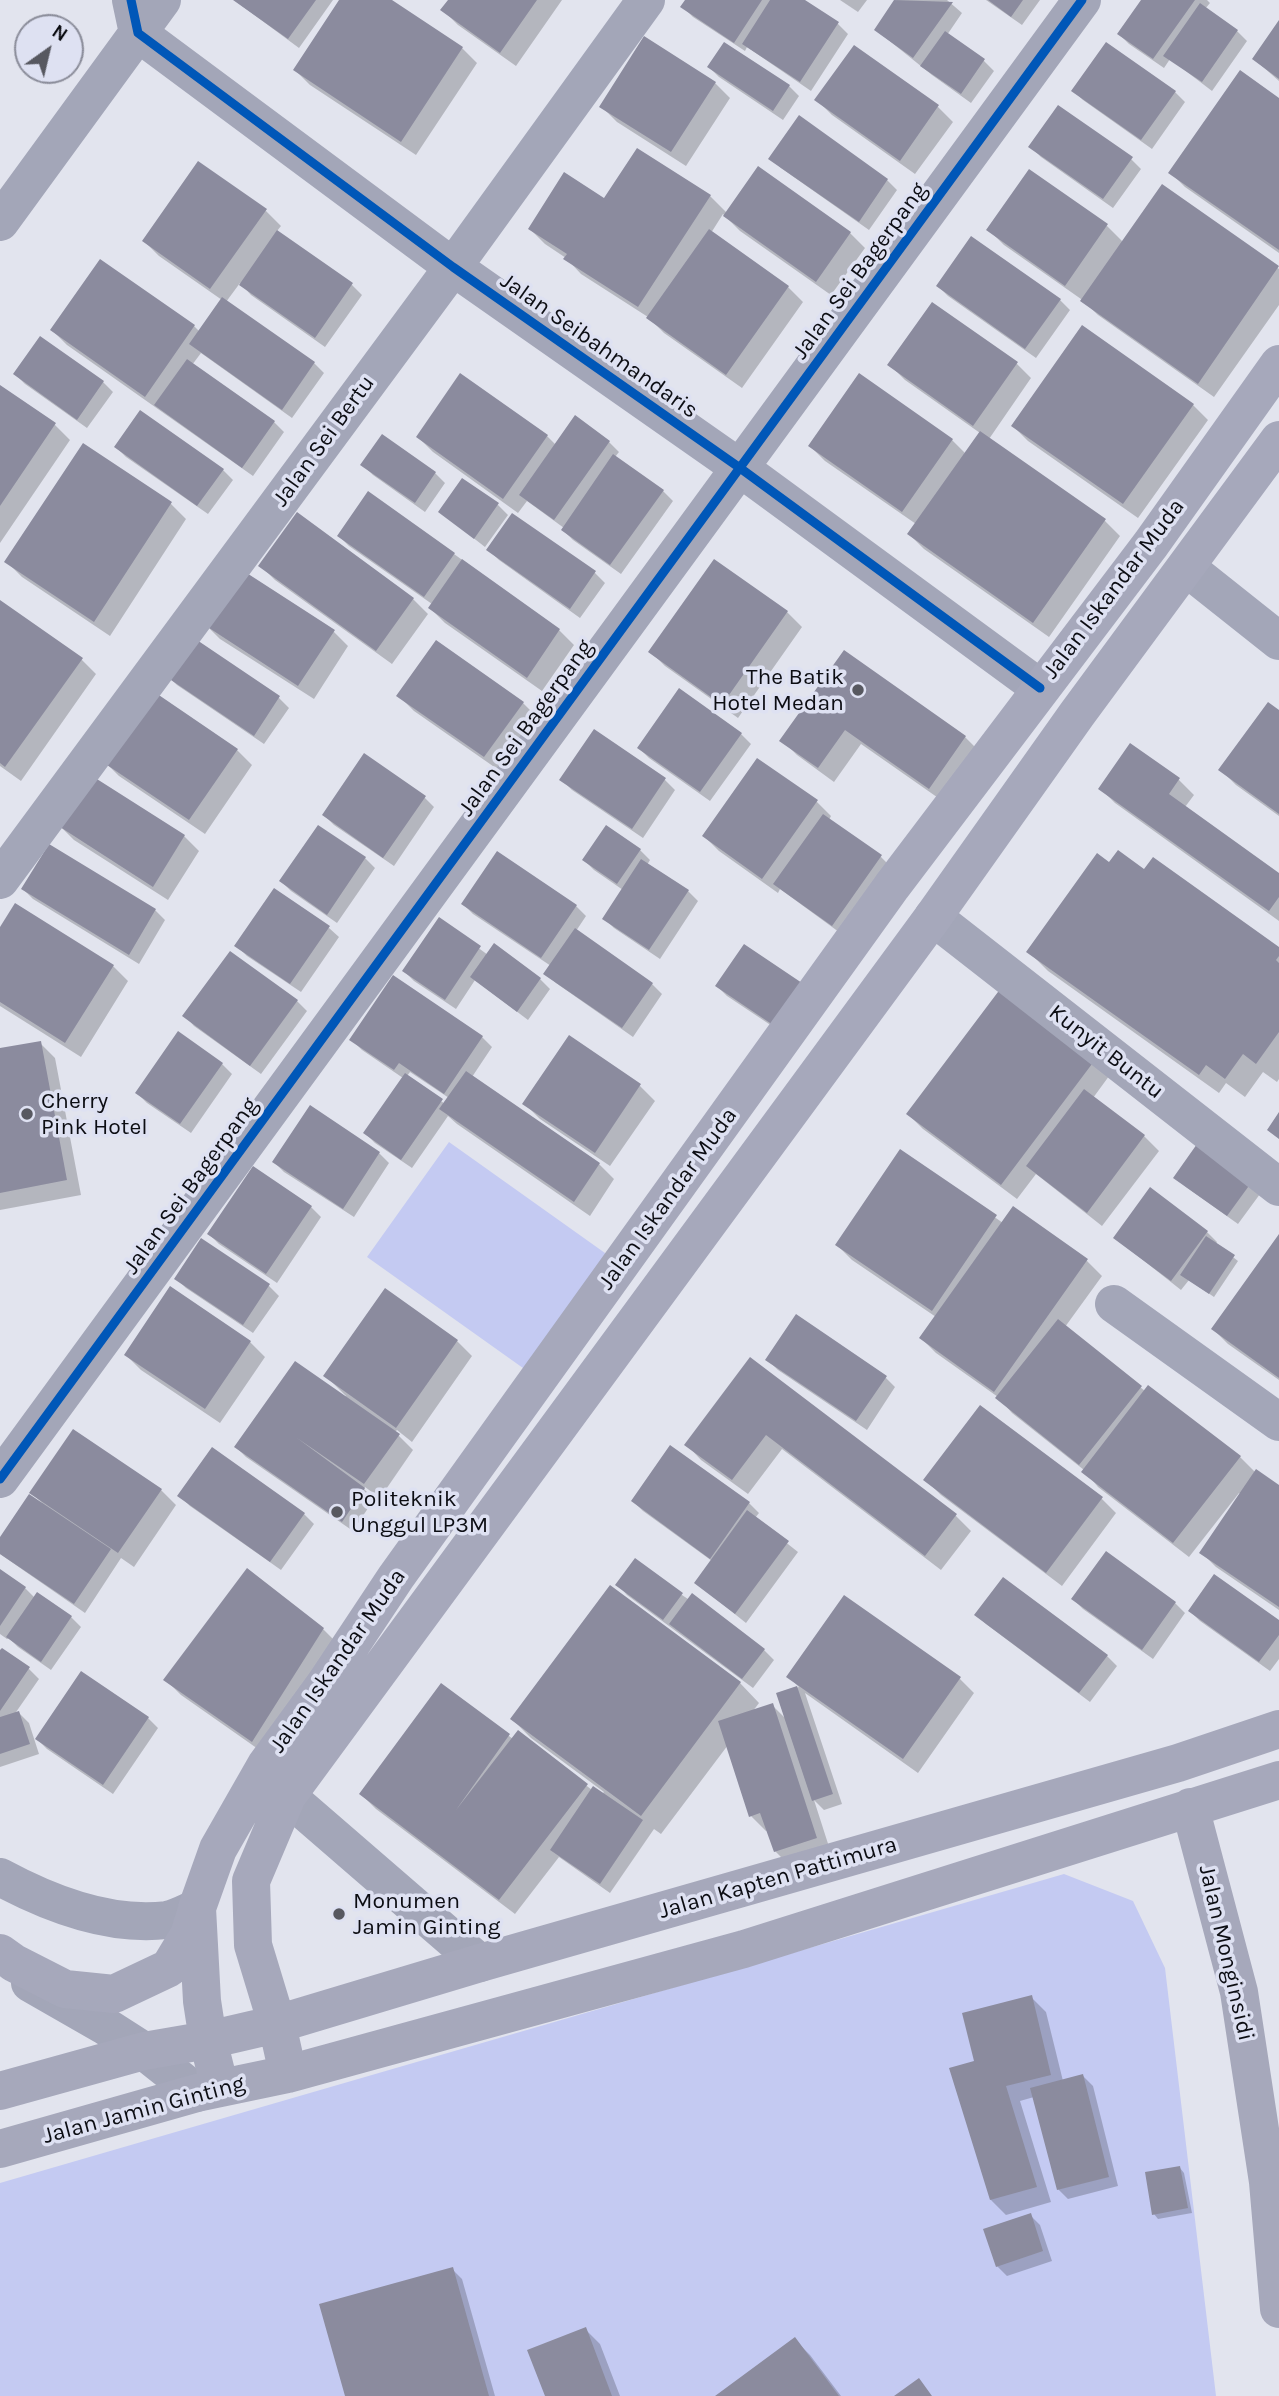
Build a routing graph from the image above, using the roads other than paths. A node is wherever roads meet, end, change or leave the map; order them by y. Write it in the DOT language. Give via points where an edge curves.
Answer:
graph roads {
  1 [pos="162,0"];
  2 [pos="646,0"];
  3 [pos="1082,0"];
  4 [pos="134,16"];
  5 [pos="0,222"];
  6 [pos="453,267"];
  7 [pos="1279,364"];
  8 [pos="1279,440"];
  9 [pos="740,468"];
  10 [pos="1186,568"];
  11 [pos="1279,641"];
  12 [pos="1040,688"];
  13 [pos="0,880"];
  14 [pos="933,917"];
  15 [pos="799,1017"];
  16 [pos="840,1043"];
  17 [pos="1279,1187"];
  18 [pos="1114,1304"];
  19 [pos="1279,1422"];
  20 [pos="0,1479"];
  21 [pos="1279,1729"];
  22 [pos="1279,1780"];
  23 [pos="287,1796"];
  24 [pos="1190,1807"];
  25 [pos="0,1877"];
  26 [pos="197,1908"];
  27 [pos="0,1953"];
  28 [pos="0,1961"];
  29 [pos="480,1963"];
  30 [pos="276,2024"];
  31 [pos="208,2040"];
  32 [pos="144,2051"];
  33 [pos="288,2074"];
  34 [pos="209,2090"];
  35 [pos="0,2091"];
  36 [pos="0,2148"];
  37 [pos="1274,2182"];
  38 [pos="1279,2309"];
  1 -- 4 [label="street"];
  2 -- 6 [label="street, Jalan Sei Bertu"];
  3 -- 9 [label="street, Jalan Sei Bagerpang"];
  4 -- 5 [label="street"];
  4 -- 6 [label="street, Jalan Seibahmandaris"];
  6 -- 9 [label="street, Jalan Seibahmandaris"];
  6 -- 13 [label="street, Jalan Sei Bertu"];
  7 -- 12 [label="main road, Jalan Iskandar Muda" via="1151,544"];
  8 -- 10 [label="main road, Jalan Iskandar Muda"];
  9 -- 12 [label="street, Jalan Seibahmandaris"];
  9 -- 20 [label="street, Jalan Sei Bagerpang"];
  10 -- 11 [label="street"];
  10 -- 14 [label="main road, Jalan Iskandar Muda"];
  12 -- 15 [label="main road, Jalan Iskandar Muda"];
  14 -- 16 [label="main road, Jalan Iskandar Muda"];
  14 -- 17 [label="street, Kunyit Buntu"];
  15 -- 16 [label="main road"];
  15 -- 26 [label="main road, Jalan Iskandar Muda" via="396,1577 267,1765 218,1849"];
  16 -- 23 [label="main road, Jalan Iskandar Muda"];
  18 -- 19 [label="street"];
  21 -- 29 [label="main road, Jalan Kapten Pattimura" via="1178,1763"];
  22 -- 24 [label="main road"];
  23 -- 29 [label="street"];
  23 -- 30 [label="main road, Jalan Iskandar Muda" via="251,1881 253,1945"];
  24 -- 33 [label="main road" via="744,1949"];
  24 -- 37 [label="main road, Jalan Monginsidi" via="1240,1992"];
  25 -- 26 [label="street" via="89,1915 169,1920"];
  26 -- 27 [label="main road" via="189,1935 169,1968 114,1994 65,1989"];
  26 -- 31 [label="main road, Jalan Iskandar Muda"];
  28 -- 32 [label="street"];
  29 -- 30 [label="main road, Jalan Kapten Pattimura"];
  30 -- 31 [label="main road"];
  30 -- 33 [label="main road, Jalan Iskandar Muda"];
  31 -- 32 [label="main road"];
  31 -- 34 [label="main road, Jalan Iskandar Muda"];
  32 -- 34 [label="street"];
  32 -- 35 [label="main road"];
  33 -- 34 [label="main road, Jalan Jamin Ginting"];
  34 -- 36 [label="main road, Jalan Jamin Ginting"];
  37 -- 38 [label="main road, Jalan Monginsidi"];
}
